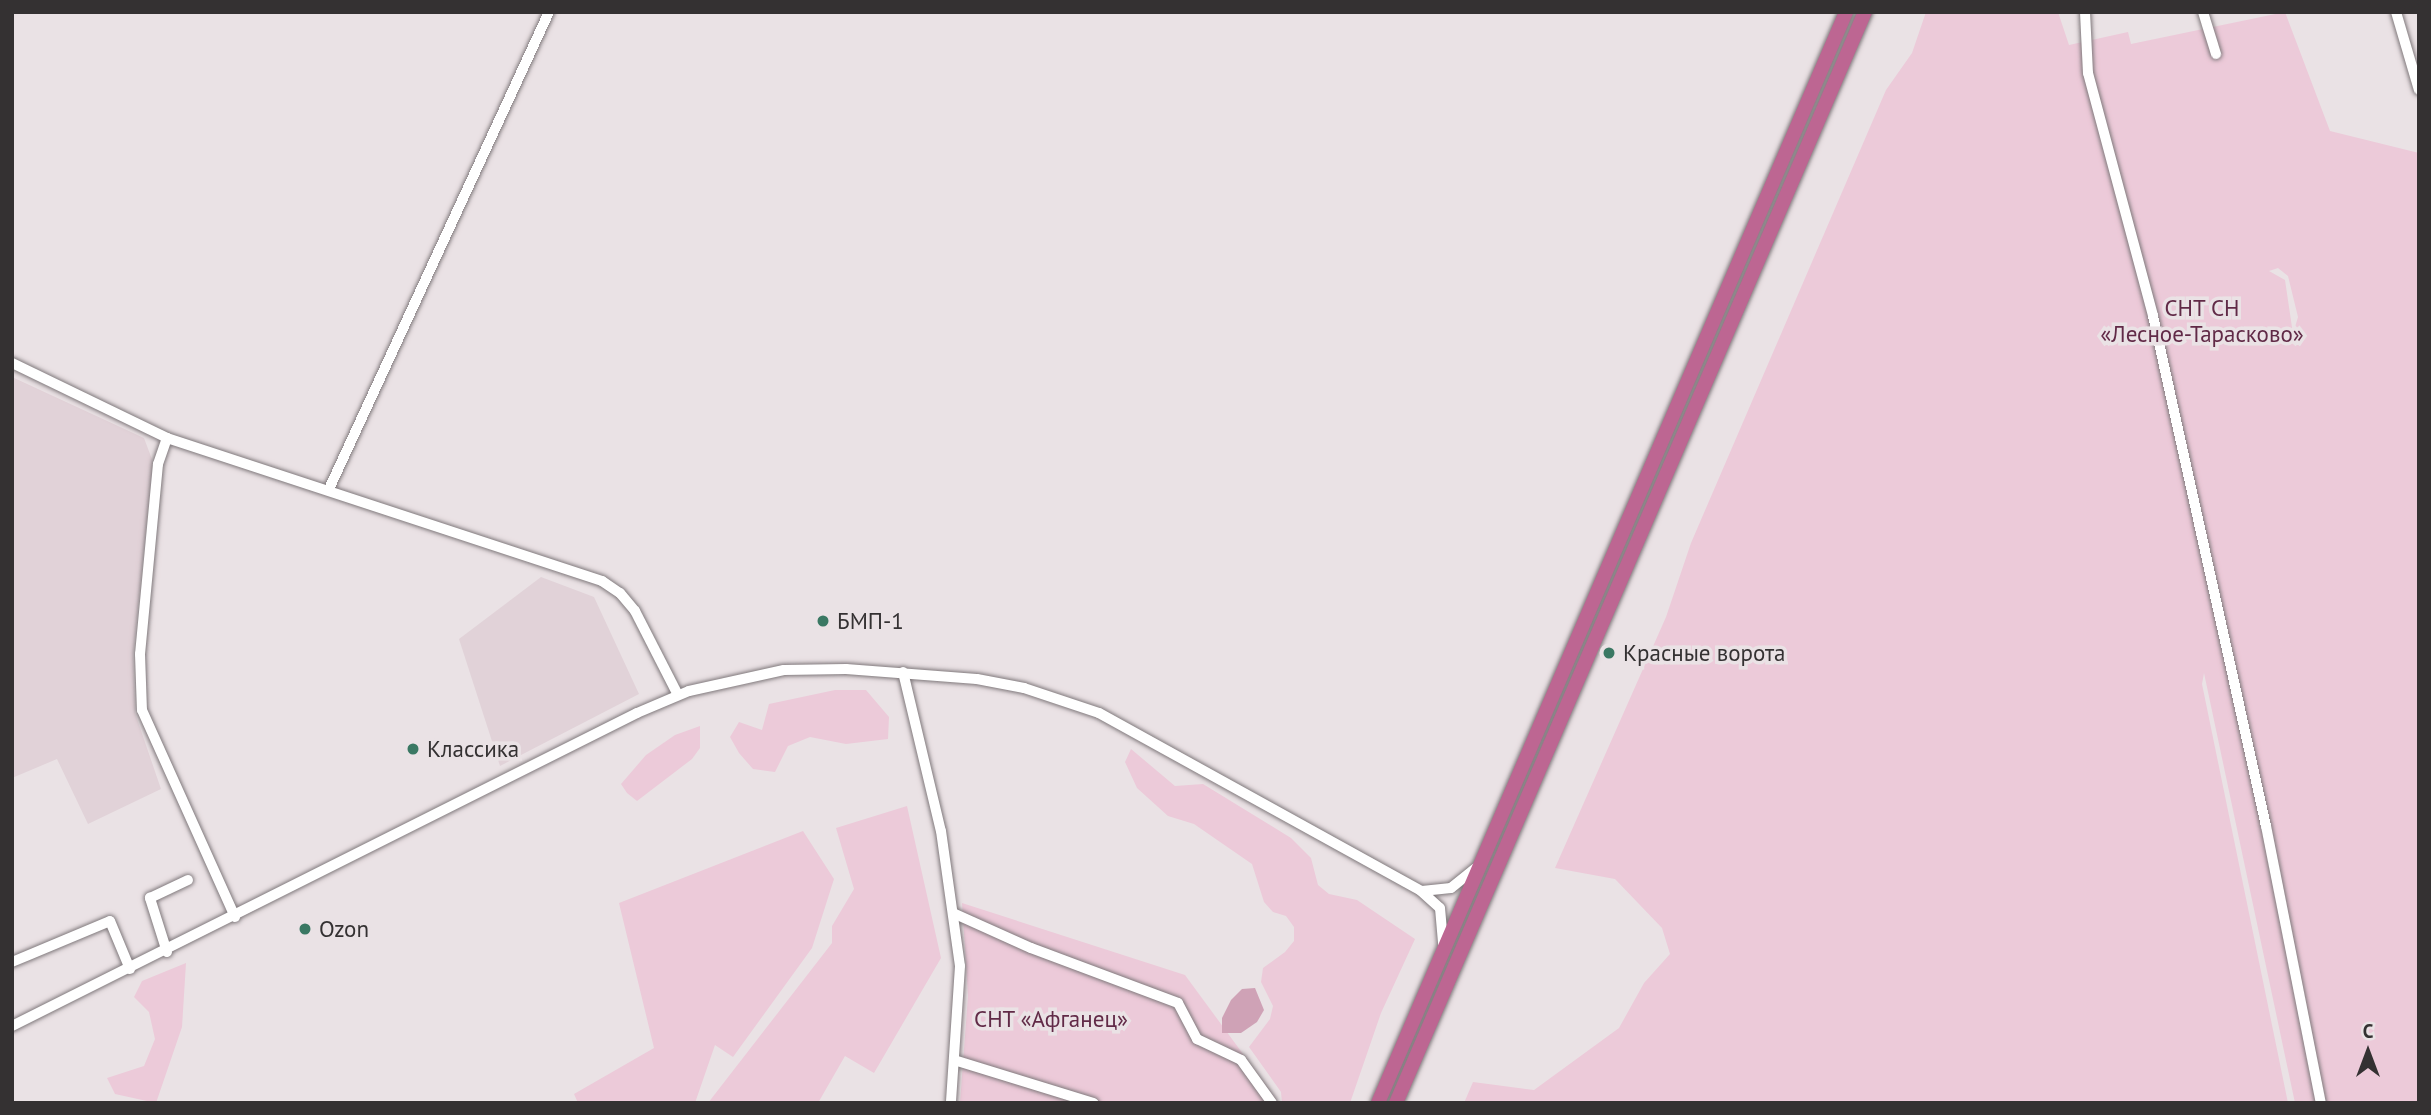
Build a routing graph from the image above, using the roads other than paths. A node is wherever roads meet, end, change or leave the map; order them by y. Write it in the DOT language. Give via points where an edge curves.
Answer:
graph roads {
  1 [pos="550,12"];
  2 [pos="1846,12"];
  3 [pos="1865,12"];
  4 [pos="2085,12"];
  5 [pos="2203,12"];
  6 [pos="2396,12"];
  7 [pos="2216,54"];
  8 [pos="2419,90"];
  9 [pos="12,363"];
  10 [pos="167,438"];
  11 [pos="329,489"];
  12 [pos="903,672"];
  13 [pos="678,695"];
  14 [pos="1479,865"];
  15 [pos="188,880"];
  16 [pos="1421,891"];
  17 [pos="953,913"];
  18 [pos="235,917"];
  19 [pos="1443,946"];
  20 [pos="167,951"];
  21 [pos="12,962"];
  22 [pos="130,969"];
  23 [pos="12,1026"];
  24 [pos="954,1060"];
  25 [pos="951,1103"];
  26 [pos="1094,1103"];
  27 [pos="1272,1103"];
  28 [pos="1378,1103"];
  29 [pos="1396,1103"];
  30 [pos="2320,1103"];
  1 -- 11 [label="street"];
  2 -- 14 [label="highway"];
  3 -- 29 [label="highway"];
  4 -- 30 [label="street" via="2088,73 2153,316 2266,826"];
  5 -- 7 [label="street"];
  6 -- 8 [label="street"];
  9 -- 10 [label="street"];
  10 -- 11 [label="street"];
  10 -- 18 [label="street" via="158,464 145,603 142,710"];
  11 -- 13 [label="street" via="610,586 635,611"];
  12 -- 13 [label="street" via="784,670"];
  12 -- 16 [label="street" via="1006,684 1098,713"];
  12 -- 17 [label="street" via="941,831"];
  13 -- 18 [label="street"];
  14 -- 16 [label="street" via="1451,888"];
  14 -- 19 [label="highway"];
  15 -- 20 [label="street" via="150,898"];
  16 -- 19 [label="street" via="1440,908"];
  17 -- 24 [label="street" via="960,966"];
  17 -- 27 [label="street" via="1031,948 1178,1003 1197,1039 1241,1060"];
  18 -- 20 [label="street"];
  19 -- 28 [label="highway"];
  20 -- 22 [label="street"];
  21 -- 22 [label="street" via="110,920"];
  22 -- 23 [label="street"];
  24 -- 25 [label="street"];
  24 -- 26 [label="street"];
}
